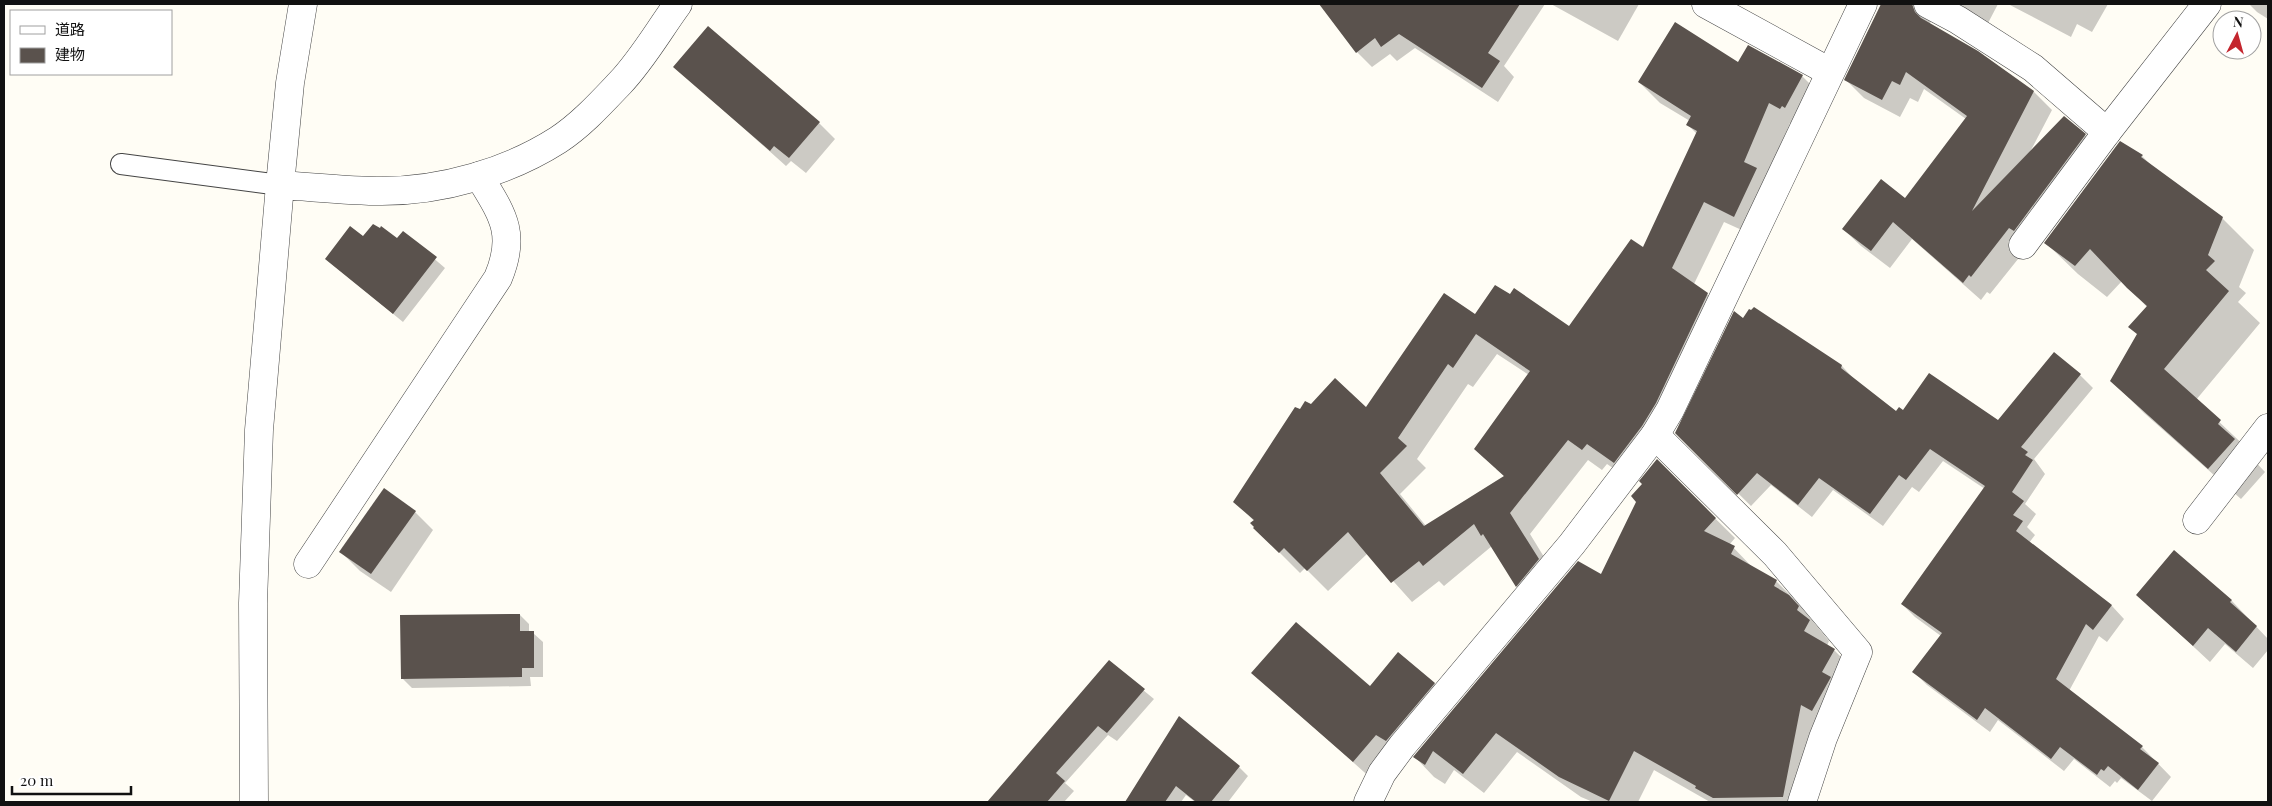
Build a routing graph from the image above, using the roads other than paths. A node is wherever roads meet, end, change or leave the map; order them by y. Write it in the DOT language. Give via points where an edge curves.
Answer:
graph roads {
  1 [pos="302,4"];
  2 [pos="678,4"];
  3 [pos="1706,4"];
  4 [pos="1863,4"];
  5 [pos="1928,4"];
  6 [pos="2207,4"];
  7 [pos="1830,72"];
  8 [pos="2107,132"];
  9 [pos="121,164"];
  10 [pos="479,176"];
  11 [pos="280,185"];
  12 [pos="2023,245"];
  13 [pos="2268,428"];
  14 [pos="1655,435"];
  15 [pos="2197,520"];
  16 [pos="308,564"];
  17 [pos="254,802"];
  18 [pos="1368,802"];
  19 [pos="1802,802"];
  1 -- 11 [label="street"];
  2 -- 10 [label="street" via="621,82 586,117 559,140 523,159"];
  3 -- 7 [label="street"];
  4 -- 7 [label="street"];
  5 -- 8 [label="street" via="2033,68"];
  6 -- 8 [label="street"];
  7 -- 14 [label="street" via="1670,410"];
  8 -- 12 [label="street"];
  9 -- 11 [label="lane"];
  10 -- 11 [label="street" via="440,185 384,191"];
  10 -- 16 [label="street" via="500,212 507,234 507,258 498,278"];
  11 -- 17 [label="street" via="258,440 253,603"];
  13 -- 15 [label="street"];
  14 -- 18 [label="street" via="1572,544 1402,746 1382,774"];
  14 -- 19 [label="street" via="1775,554 1858,652 1823,738"];
}
